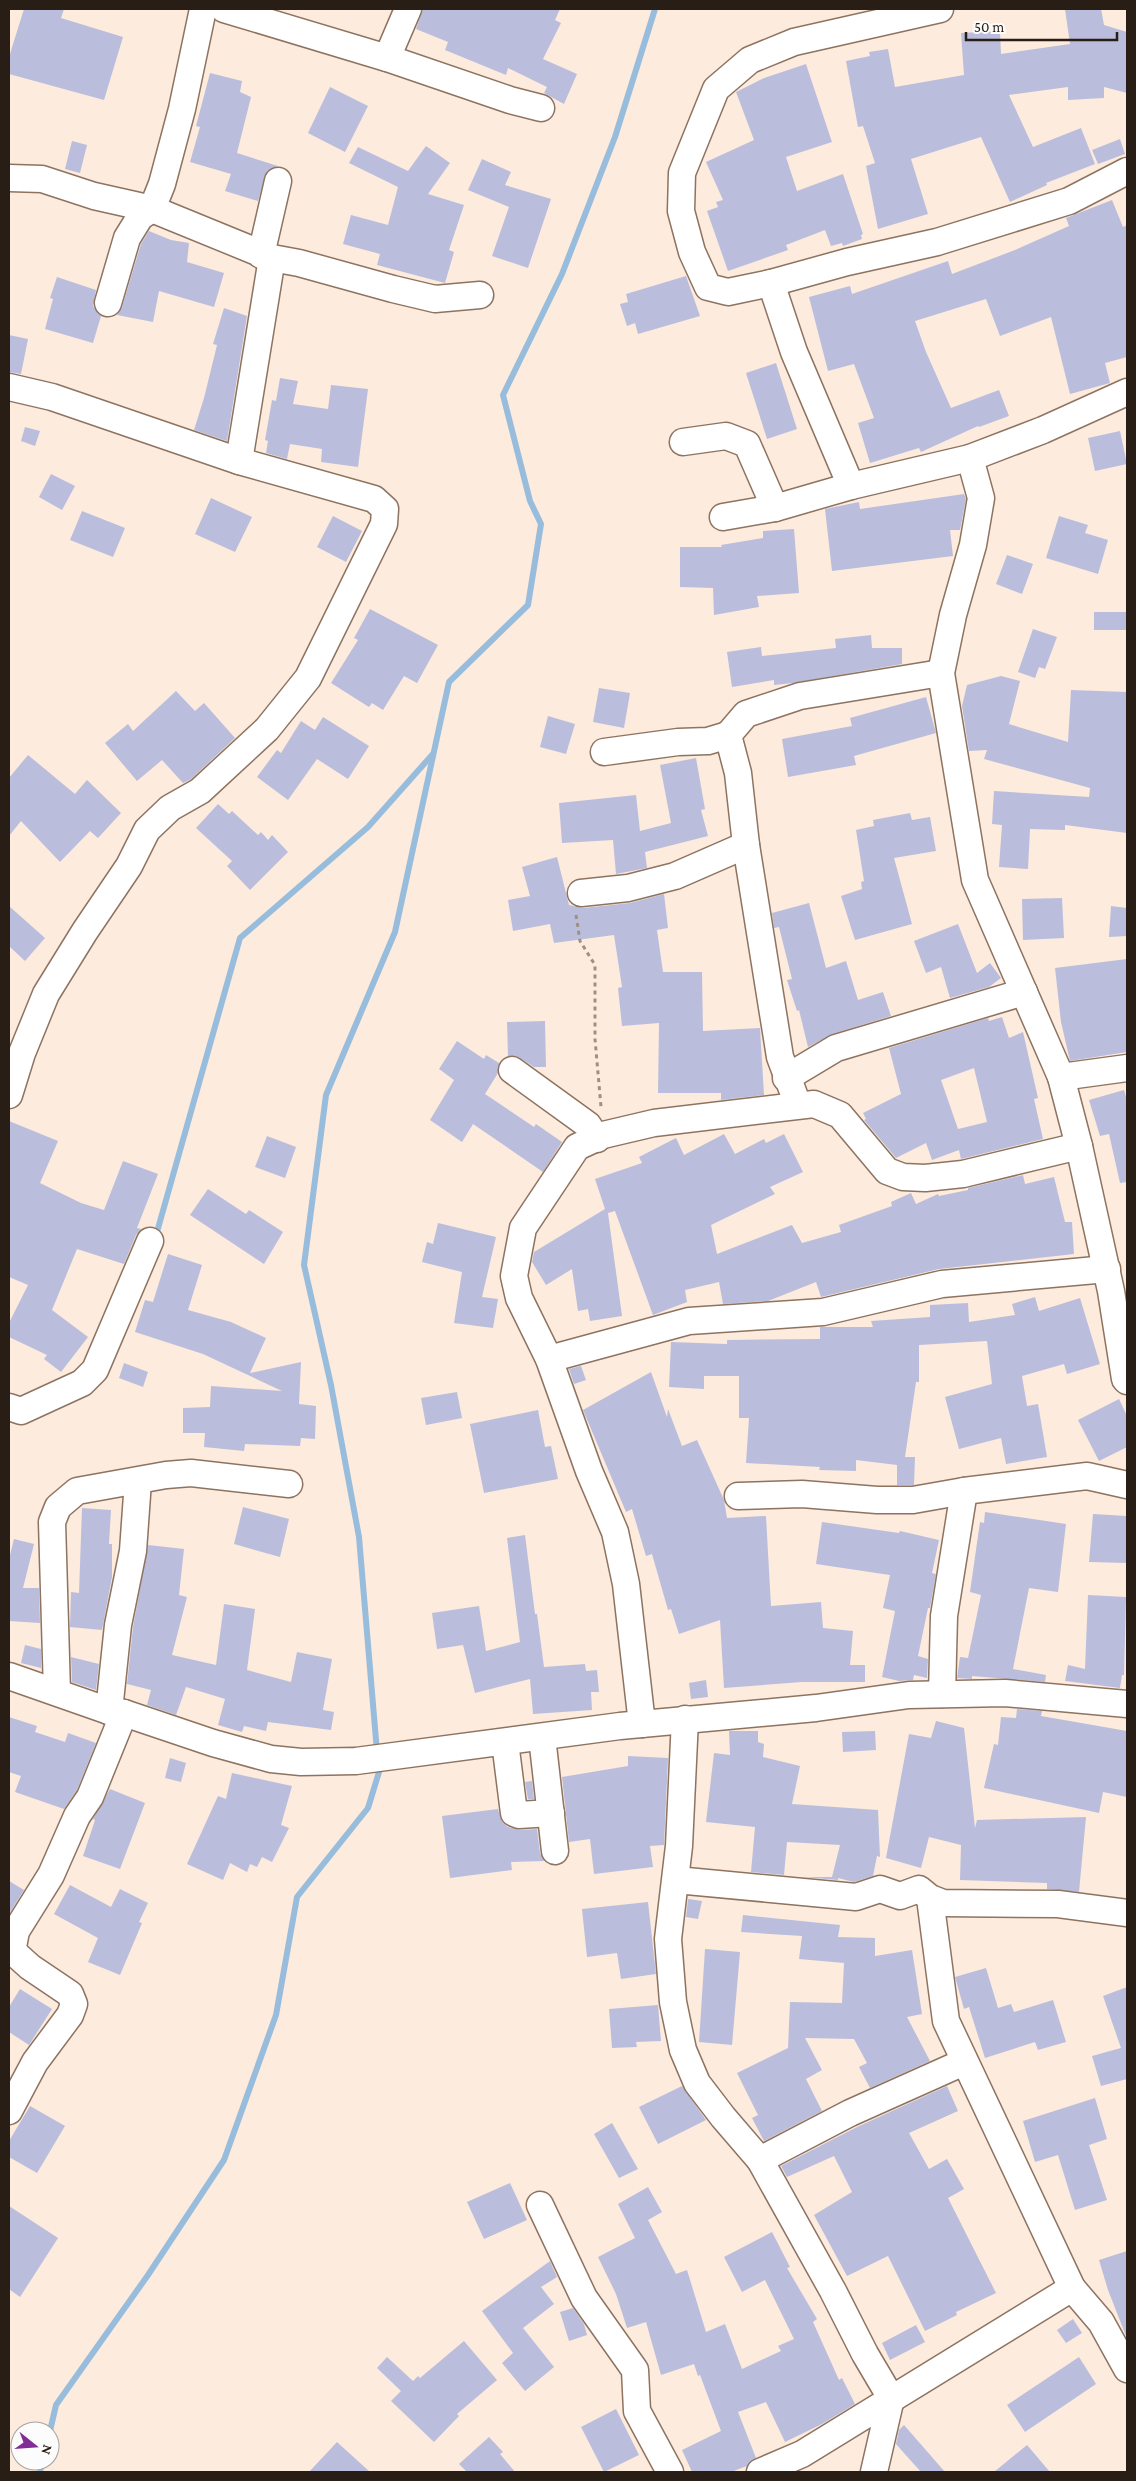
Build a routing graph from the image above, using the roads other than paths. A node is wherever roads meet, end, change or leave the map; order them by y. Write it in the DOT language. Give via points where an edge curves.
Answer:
graph roads {
  1 [pos="203,9"];
  2 [pos="224,9"];
  3 [pos="408,9"];
  4 [pos="940,9"];
  5 [pos="387,58"];
  6 [pos="541,108"];
  7 [pos="1127,171"];
  8 [pos="9,178"];
  9 [pos="278,181"];
  10 [pos="152,209"];
  11 [pos="266,256"];
  12 [pos="772,283"];
  13 [pos="480,294"];
  14 [pos="108,303"];
  15 [pos="9,387"];
  16 [pos="1127,392"];
  17 [pos="683,442"];
  18 [pos="970,458"];
  19 [pos="239,461"];
  20 [pos="851,486"];
  21 [pos="775,508"];
  22 [pos="723,517"];
  23 [pos="941,673"];
  24 [pos="728,735"];
  25 [pos="604,752"];
  26 [pos="746,845"];
  27 [pos="581,893"];
  28 [pos="1024,992"];
  29 [pos="16,1047"];
  30 [pos="1127,1068"];
  31 [pos="512,1070"];
  32 [pos="1061,1077"];
  33 [pos="786,1078"];
  34 [pos="9,1095"];
  35 [pos="798,1105"];
  36 [pos="600,1137"];
  37 [pos="1079,1146"];
  38 [pos="150,1241"];
  39 [pos="1107,1269"];
  40 [pos="549,1359"];
  41 [pos="1127,1381"];
  42 [pos="9,1407"];
  43 [pos="138,1481"];
  44 [pos="289,1484"];
  45 [pos="1127,1485"];
  46 [pos="964,1491"];
  47 [pos="738,1496"];
  48 [pos="9,1676"];
  49 [pos="57,1692"];
  50 [pos="942,1694"];
  51 [pos="1127,1704"];
  52 [pos="117,1712"];
  53 [pos="685,1719"];
  54 [pos="642,1724"];
  55 [pos="542,1737"];
  56 [pos="504,1742"];
  57 [pos="551,1813"];
  58 [pos="555,1851"];
  59 [pos="676,1880"];
  60 [pos="930,1898"];
  61 [pos="1127,1913"];
  62 [pos="11,1940"];
  63 [pos="964,2062"];
  64 [pos="9,2111"];
  65 [pos="760,2160"];
  66 [pos="540,2205"];
  67 [pos="1072,2288"];
  68 [pos="1124,2356"];
  69 [pos="891,2398"];
  70 [pos="670,2472"];
  71 [pos="760,2472"];
  72 [pos="874,2472"];
  1 -- 10 [label="street" via="182,109"];
  2 -- 5 [label="street"];
  3 -- 5 [label="street"];
  4 -- 12 [label="street" via="794,42 750,60 716,89 682,174 681,211 692,252 708,287 728,292"];
  5 -- 6 [label="street"];
  7 -- 12 [label="street" via="1068,201 937,242"];
  8 -- 10 [label="street" via="42,179 94,196"];
  9 -- 11 [label="street"];
  10 -- 11 [label="street"];
  10 -- 14 [label="street" via="140,217 127,238"];
  11 -- 13 [label="street" via="435,298"];
  11 -- 19 [label="street"];
  12 -- 20 [label="street" via="794,352"];
  15 -- 19 [label="street" via="52,397"];
  16 -- 18 [label="street"];
  17 -- 21 [label="street" via="726,436 747,444"];
  18 -- 20 [label="street"];
  18 -- 23 [label="street" via="981,498 973,545"];
  19 -- 29 [label="street" via="374,499 385,509 384,524 308,678 267,729 200,791 170,808 147,830 129,866 85,930"];
  20 -- 21 [label="street"];
  21 -- 22 [label="street"];
  23 -- 24 [label="street" via="800,696 746,714"];
  23 -- 28 [label="street" via="975,880"];
  24 -- 25 [label="street" via="708,741"];
  24 -- 26 [label="street" via="738,773"];
  26 -- 27 [label="street" via="675,876 628,888"];
  26 -- 33 [label="street"];
  28 -- 32 [label="street"];
  28 -- 33 [label="street" via="836,1048"];
  29 -- 34 [label="street"];
  30 -- 32 [label="street"];
  31 -- 36 [label="street"];
  32 -- 37 [label="street"];
  33 -- 35 [label="street"];
  35 -- 36 [label="street" via="654,1123"];
  35 -- 37 [label="street" via="814,1104 840,1115 887,1171 903,1177 963,1174"];
  36 -- 40 [label="street" via="577,1147 523,1228 514,1276 519,1298"];
  37 -- 39 [label="street"];
  38 -- 42 [label="street" via="95,1370 82,1383 21,1411"];
  39 -- 40 [label="street" via="942,1284 823,1312 689,1321"];
  39 -- 41 [label="street"];
  40 -- 54 [label="street" via="589,1471 615,1532 626,1584"];
  43 -- 44 [label="street" via="191,1473"];
  43 -- 49 [label="street" via="77,1491 58,1507 52,1522"];
  43 -- 52 [label="street" via="133,1551 118,1625"];
  45 -- 46 [label="street" via="1087,1476"];
  46 -- 47 [label="street" via="914,1500 802,1494"];
  46 -- 50 [label="street" via="944,1616"];
  48 -- 49 [label="street"];
  49 -- 52 [label="street"];
  50 -- 51 [label="street" via="1005,1693"];
  50 -- 53 [label="street"];
  52 -- 56 [label="street" via="271,1759 301,1762 356,1761"];
  52 -- 62 [label="street" via="90,1797 77,1816 51,1875"];
  53 -- 54 [label="street"];
  53 -- 59 [label="street"];
  54 -- 55 [label="street"];
  55 -- 56 [label="street"];
  55 -- 57 [label="street"];
  56 -- 57 [label="street" via="514,1813"];
  57 -- 58 [label="street"];
  59 -- 60 [label="street" via="856,1898 880,1889 900,1896 919,1889"];
  59 -- 65 [label="street" via="668,1939 673,2002 683,2050 697,2082"];
  60 -- 61 [label="street" via="943,1903 1058,1904"];
  60 -- 63 [label="street" via="946,2021"];
  62 -- 64 [label="street" via="30,1967 70,1994 74,2004 70,2015 35,2062"];
  63 -- 65 [label="street" via="850,2113"];
  63 -- 67 [label="street"];
  65 -- 69 [label="street"];
  66 -- 70 [label="street" via="584,2298 635,2370 637,2411"];
  67 -- 68 [label="street"];
  67 -- 69 [label="street"];
  69 -- 71 [label="street" via="802,2454"];
  69 -- 72 [label="street"];
}
